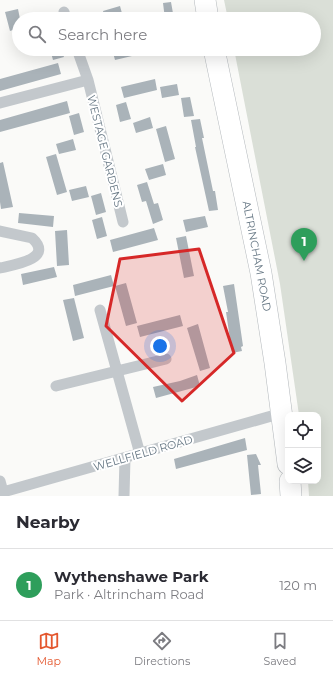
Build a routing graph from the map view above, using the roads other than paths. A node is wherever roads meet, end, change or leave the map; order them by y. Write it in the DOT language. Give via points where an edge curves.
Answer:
graph roads {
  1 [pos="205,0"];
  2 [pos="207,12"];
  3 [pos="79,56"];
  4 [pos="215,56"];
  5 [pos="88,80"];
  6 [pos="0,103"];
  7 [pos="122,222"];
  8 [pos="0,231"];
  9 [pos="0,268"];
  10 [pos="100,310"];
  11 [pos="166,359"];
  12 [pos="117,371"];
  13 [pos="56,386"];
  14 [pos="282,413"];
  15 [pos="286,448"];
  16 [pos="140,454"];
  17 [pos="125,458"];
  18 [pos="290,484"];
  19 [pos="1,489"];
  20 [pos="124,496"];
  21 [pos="291,496"];
  1 -- 2 [label="highway"];
  3 -- 5 [label="street, WESTAGE GARDENS"];
  4 -- 14 [label="highway, ALTRINCHAM ROAD" via="261,273"];
  5 -- 6 [label="street, WESTAGE GARDENS"];
  5 -- 7 [label="street, WESTAGE GARDENS"];
  8 -- 9 [label="street" via="32,238 38,252 30,260"];
  10 -- 12 [label="street"];
  11 -- 12 [label="street"];
  12 -- 13 [label="street"];
  12 -- 16 [label="street"];
  14 -- 15 [label="highway, ALTRINCHAM ROAD"];
  14 -- 16 [label="street, WELLFIELD ROAD"];
  16 -- 17 [label="street, WELLFIELD ROAD"];
  17 -- 19 [label="street, WELLFIELD ROAD"];
  17 -- 20 [label="street"];
  18 -- 21 [label="highway"];
}
